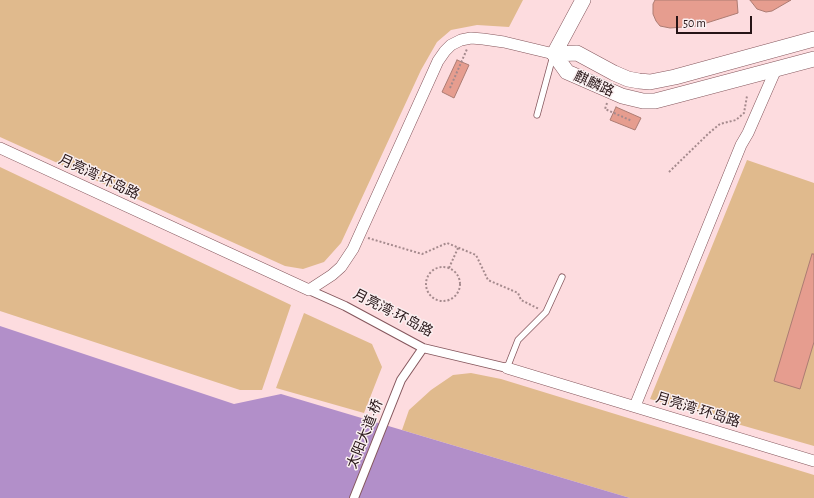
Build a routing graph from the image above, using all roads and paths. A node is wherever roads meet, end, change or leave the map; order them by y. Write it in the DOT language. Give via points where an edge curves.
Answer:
graph roads {
  1 [pos="583,0"];
  2 [pos="471,38"];
  3 [pos="814,39"];
  4 [pos="554,54"];
  5 [pos="814,59"];
  6 [pos="776,69"];
  7 [pos="450,88"];
  8 [pos="609,91"];
  9 [pos="747,96"];
  10 [pos="537,115"];
  11 [pos="632,121"];
  12 [pos="0,148"];
  13 [pos="669,172"];
  14 [pos="359,235"];
  15 [pos="458,248"];
  16 [pos="449,268"];
  17 [pos="562,278"];
  18 [pos="309,290"];
  19 [pos="546,312"];
  20 [pos="423,348"];
  21 [pos="507,368"];
  22 [pos="635,406"];
  23 [pos="814,461"];
  24 [pos="354,498"];
  1 -- 4 [label="main road"];
  2 -- 4 [label="street" via="504,42"];
  2 -- 7 [label="path"];
  2 -- 14 [label="street" via="451,45 438,61"];
  3 -- 4 [label="main road, 麒麟路" via="650,82 621,76 577,53"];
  4 -- 8 [label="main road, 麒麟路" via="567,72"];
  4 -- 10 [label="lane"];
  5 -- 6 [label="main road, 麒麟路"];
  6 -- 8 [label="main road, 麒麟路" via="655,101 632,100"];
  6 -- 22 [label="street" via="741,145"];
  8 -- 11 [label="path" via="605,109"];
  9 -- 13 [label="path" via="744,113 736,120 720,124 708,133"];
  12 -- 18 [label="street, 月亮湾·环岛路"];
  14 -- 15 [label="path" via="422,254 447,243"];
  14 -- 18 [label="street" via="341,267"];
  15 -- 16 [label="path"];
  15 -- 19 [label="path" via="476,255 488,280 518,293 521,300"];
  16 -- 16 [label="path" via="454,270 460,280 458,292 450,300 439,301 429,295 426,279 433,270"];
  17 -- 19 [label="lane"];
  18 -- 20 [label="street, 月亮湾·环岛路" via="345,306"];
  19 -- 21 [label="lane" via="518,340"];
  20 -- 21 [label="street, 月亮湾·环岛路"];
  20 -- 24 [label="street, 太阳大道·桥" via="402,380"];
  21 -- 22 [label="street, 月亮湾·环岛路"];
  22 -- 23 [label="street, 月亮湾·环岛路"];
}
